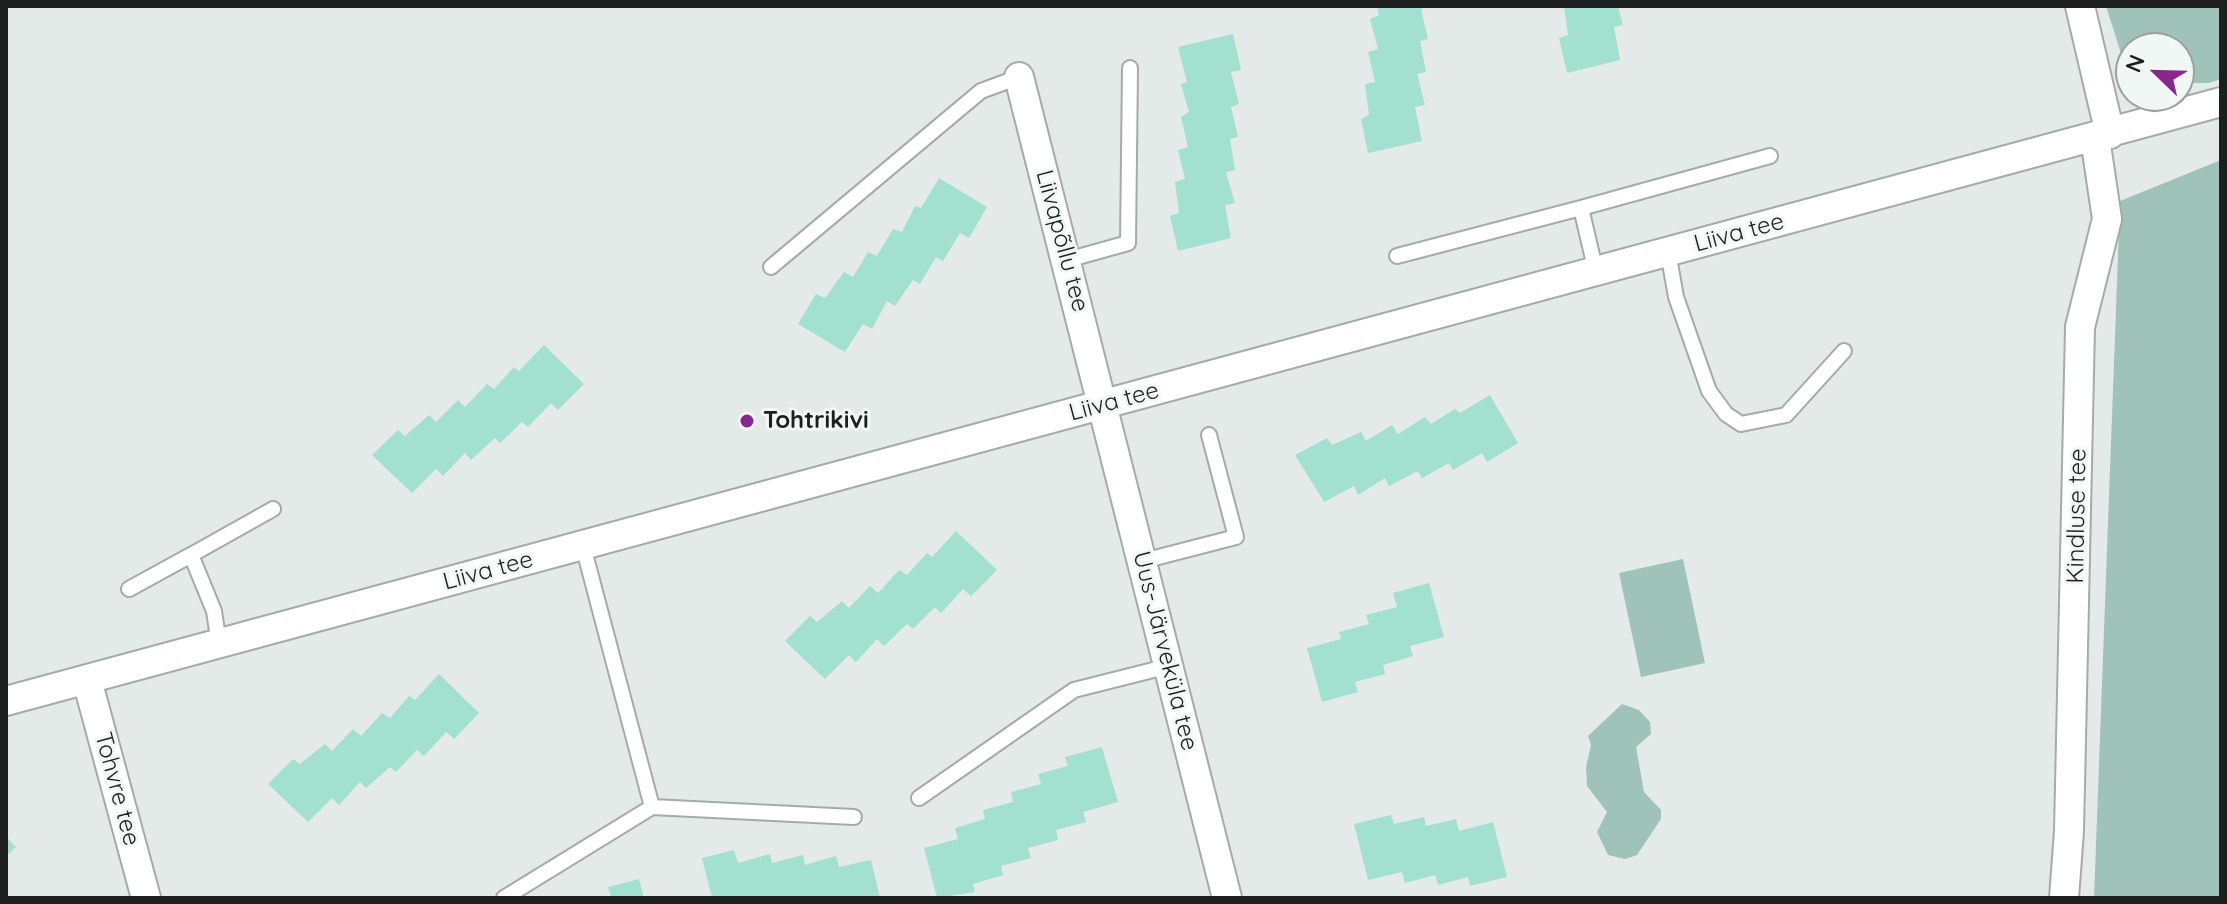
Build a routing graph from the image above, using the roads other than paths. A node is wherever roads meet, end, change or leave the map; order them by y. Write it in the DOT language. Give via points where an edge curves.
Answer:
graph roads {
  1 [pos="2080,6"];
  2 [pos="1130,68"];
  3 [pos="1019,77"];
  4 [pos="2221,102"];
  5 [pos="2103,136"];
  6 [pos="1770,156"];
  7 [pos="1581,208"];
  8 [pos="1668,252"];
  9 [pos="1397,256"];
  10 [pos="1067,260"];
  11 [pos="771,267"];
  12 [pos="1596,272"];
  13 [pos="1844,351"];
  14 [pos="1104,405"];
  15 [pos="1209,435"];
  16 [pos="273,509"];
  17 [pos="583,546"];
  18 [pos="191,555"];
  19 [pos="1143,561"];
  20 [pos="129,589"];
  21 [pos="219,644"];
  22 [pos="1169,666"];
  23 [pos="87,680"];
  24 [pos="6,701"];
  25 [pos="919,798"];
  26 [pos="652,807"];
  27 [pos="854,817"];
  28 [pos="146,898"];
  29 [pos="504,898"];
  30 [pos="1227,898"];
  31 [pos="2064,898"];
  1 -- 5 [label="street, Kindluse tee"];
  2 -- 10 [label="lane" via="1128,243"];
  3 -- 10 [label="street, Liivapõllu tee"];
  3 -- 11 [label="lane" via="981,91"];
  4 -- 5 [label="street, Liiva tee"];
  5 -- 8 [label="street, Liiva tee"];
  5 -- 31 [label="street, Kindluse tee" via="2107,219 2080,327"];
  6 -- 7 [label="lane"];
  7 -- 9 [label="lane"];
  7 -- 12 [label="lane"];
  8 -- 12 [label="street, Liiva tee"];
  8 -- 13 [label="lane" via="1676,297 1709,391 1741,424 1786,415"];
  10 -- 14 [label="street, Liivapõllu tee"];
  12 -- 14 [label="street, Liiva tee"];
  14 -- 17 [label="street, Liiva tee"];
  14 -- 19 [label="street, Uus-Järveküla tee"];
  15 -- 19 [label="lane" via="1236,537"];
  16 -- 18 [label="lane"];
  17 -- 21 [label="street, Liiva tee"];
  17 -- 26 [label="lane"];
  18 -- 20 [label="lane"];
  18 -- 21 [label="lane" via="214,611"];
  19 -- 22 [label="street, Uus-Järveküla tee"];
  21 -- 23 [label="street, Liiva tee"];
  22 -- 25 [label="lane" via="1074,690"];
  22 -- 30 [label="street, Uus-Järveküla tee"];
  23 -- 24 [label="street, Liiva tee"];
  23 -- 28 [label="street, Tohvre tee"];
  26 -- 27 [label="lane"];
  26 -- 29 [label="lane"];
}
